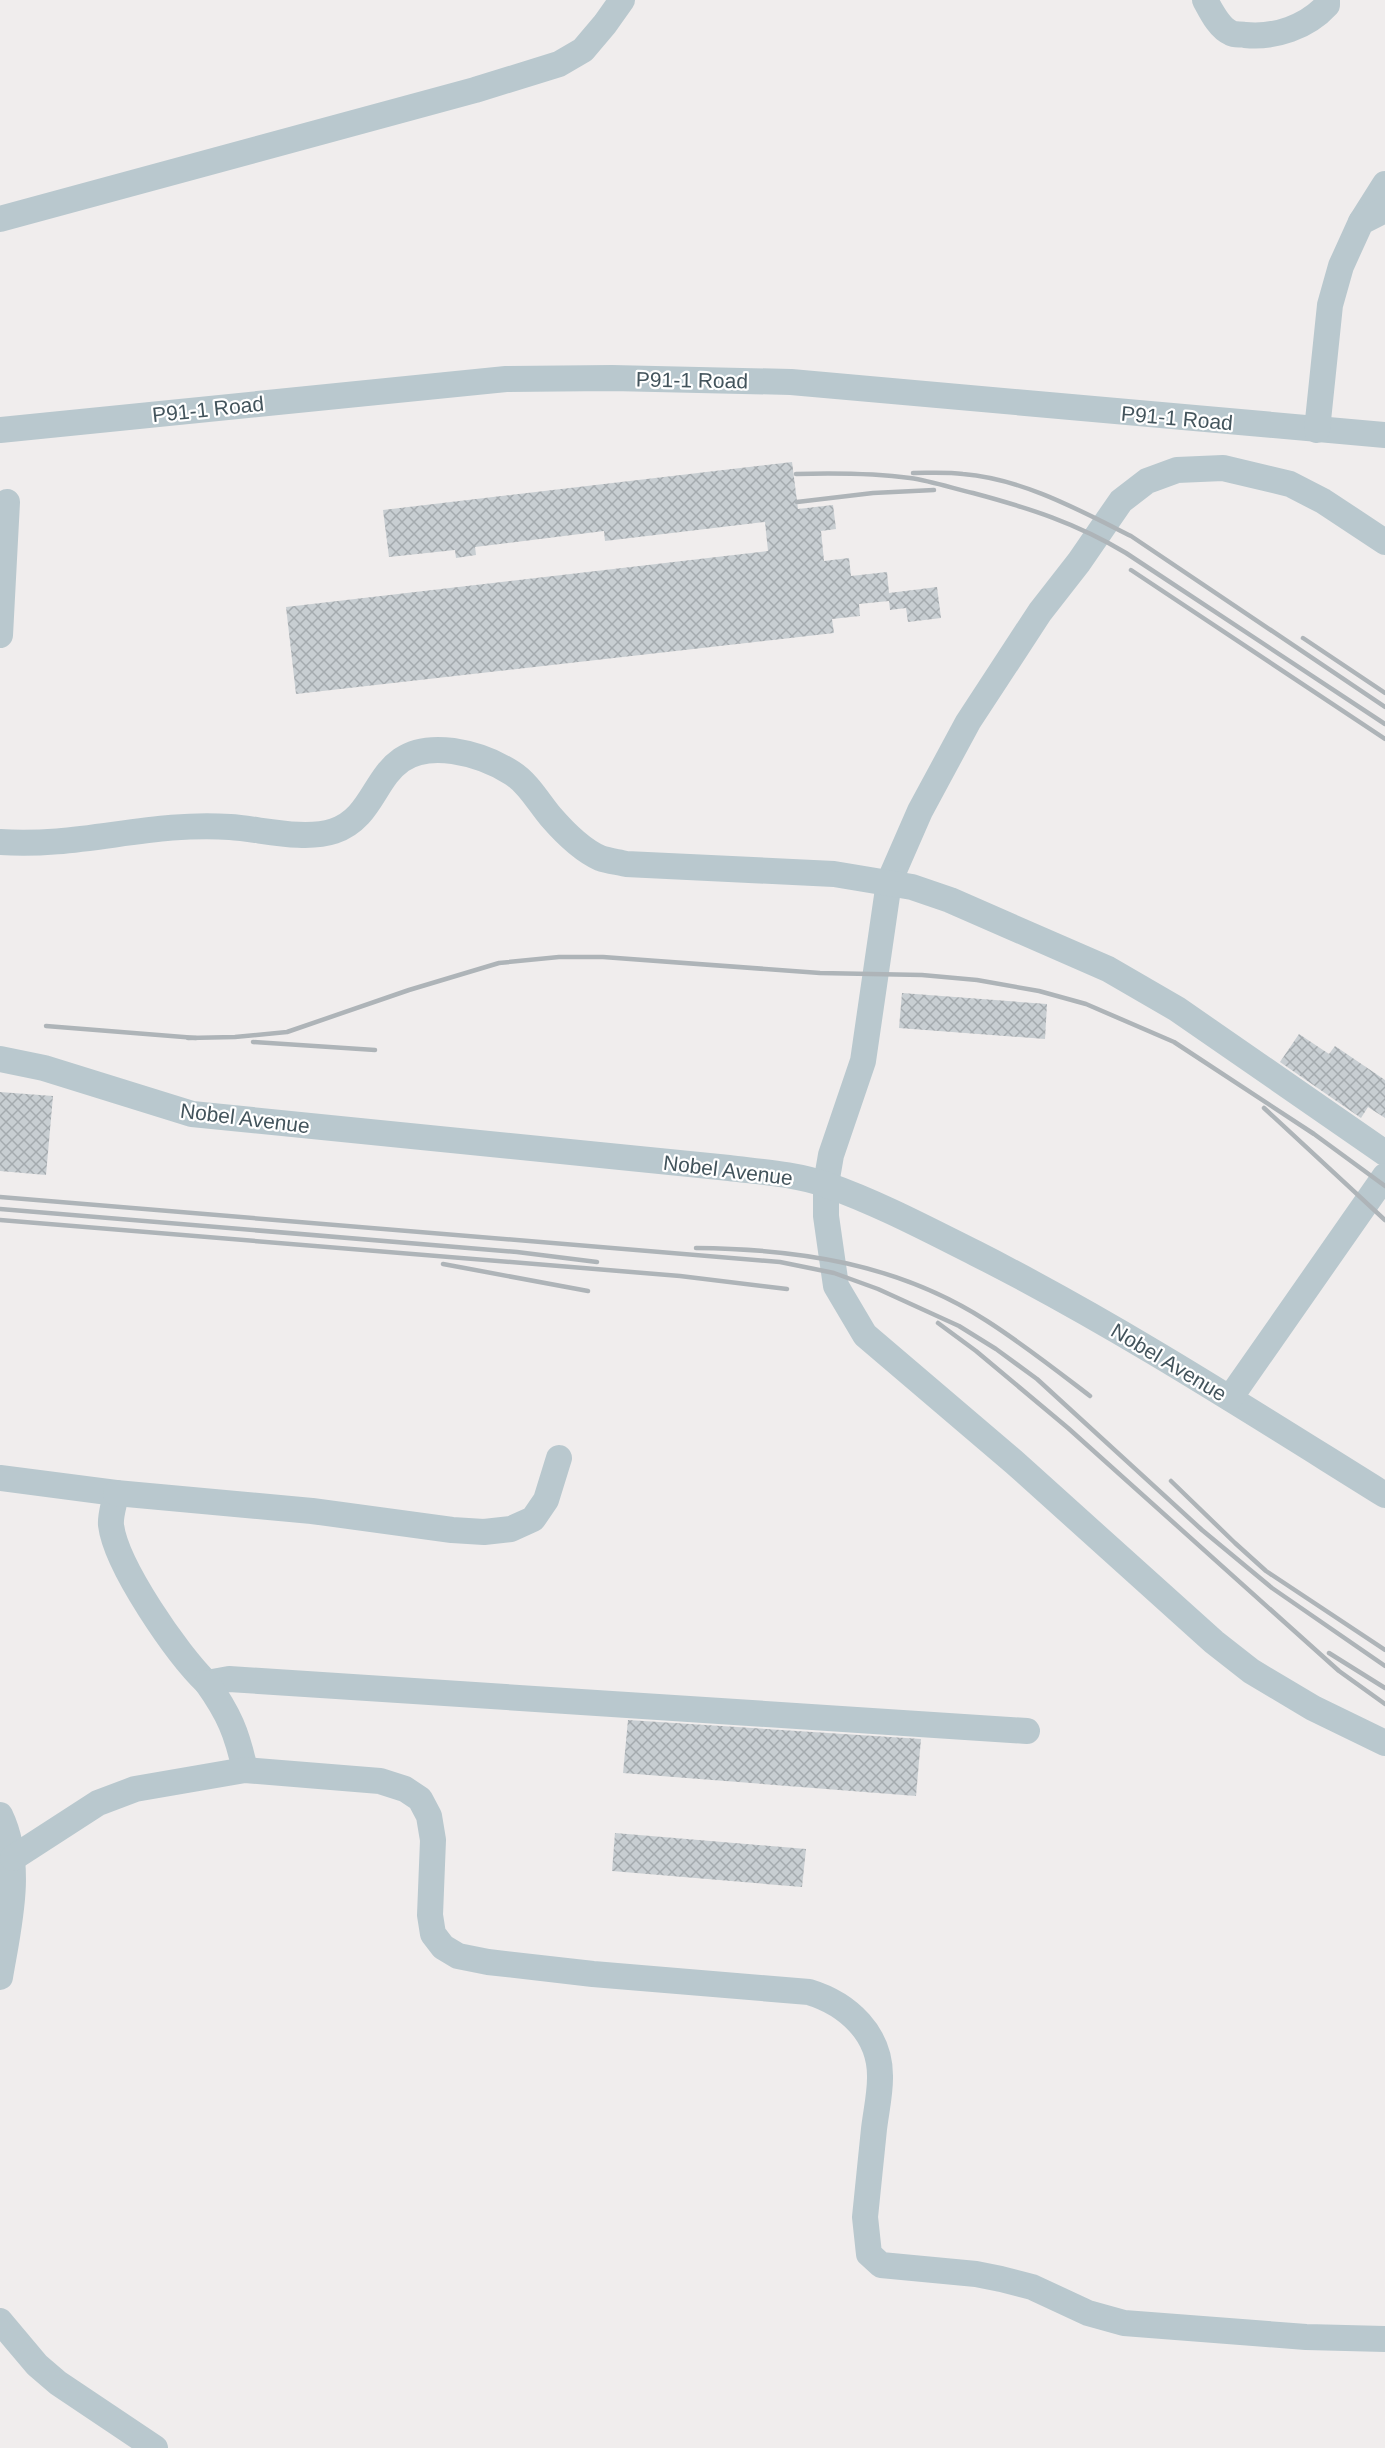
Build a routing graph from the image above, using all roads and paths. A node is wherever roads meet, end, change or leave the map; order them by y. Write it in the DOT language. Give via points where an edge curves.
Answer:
graph roads {
  1 [pos="622,0"];
  2 [pos="1205,0"];
  3 [pos="1327,0"];
  4 [pos="1385,184"];
  5 [pos="1385,210"];
  6 [pos="0,219"];
  7 [pos="1361,222"];
  8 [pos="0,430"];
  9 [pos="1317,430"];
  10 [pos="1385,435"];
  11 [pos="7,502"];
  12 [pos="1385,542"];
  13 [pos="0,635"];
  14 [pos="0,842"];
  15 [pos="889,882"];
  16 [pos="0,1059"];
  17 [pos="1385,1153"];
  18 [pos="1385,1176"];
  19 [pos="826,1184"];
  20 [pos="1230,1398"];
  21 [pos="559,1458"];
  22 [pos="0,1478"];
  23 [pos="116,1493"];
  24 [pos="1385,1495"];
  25 [pos="207,1683"];
  26 [pos="1027,1731"];
  27 [pos="1385,1743"];
  28 [pos="245,1770"];
  29 [pos="0,1815"];
  30 [pos="13,1858"];
  31 [pos="0,1977"];
  32 [pos="0,2320"];
  33 [pos="1385,2339"];
  34 [pos="155,2448"];
  1 -- 6 [label="street" via="583,50 559,64"];
  2 -- 3 [label="street" via="1231,33 1258,36 1293,29 1316,17"];
  4 -- 7 [label="street"];
  5 -- 7 [label="street"];
  7 -- 9 [label="street" via="1341,266 1330,305"];
  8 -- 9 [label="street, P91-1 Road" via="540,378 791,382"];
  9 -- 10 [label="street, P91-1 Road"];
  11 -- 13 [label="street"];
  12 -- 15 [label="street" via="1323,501 1290,484 1258,475 1223,468 1176,470 1147,481 1121,501 1040,612 968,722 920,811"];
  14 -- 15 [label="street" via="59,842 182,825 311,834 333,831 351,822 392,768 408,755 452,751 472,754 514,774 567,834 600,858 626,864 834,874"];
  15 -- 17 [label="street" via="950,900 1108,969 1177,1009"];
  15 -- 19 [label="street" via="863,1061 831,1155"];
  16 -- 19 [label="street, Nobel Avenue" via="44,1068 192,1114 729,1168"];
  18 -- 20 [label="street"];
  19 -- 20 [label="street, Nobel Avenue" via="1032,1282"];
  19 -- 27 [label="street" via="826,1216 836,1286 865,1335 1242,1664 1313,1708"];
  20 -- 24 [label="street, Nobel Avenue"];
  21 -- 23 [label="street" via="546,1500 533,1519 511,1529 484,1533 312,1511"];
  22 -- 23 [label="street"];
  23 -- 25 [label="street" via="111,1524 126,1568 189,1665"];
  25 -- 26 [label="street" via="229,1679"];
  25 -- 28 [label="street" via="226,1710 239,1741"];
  28 -- 30 [label="street" via="135,1789 98,1803"];
  28 -- 33 [label="street" via="380,1781 420,1799 429,1816 433,1840 430,1915 434,1934 443,1947 458,1956 593,1974 809,1992 845,2008 863,2025 874,2046 880,2076 865,2217 869,2254 881,2265 1001,2278 1124,2323"];
  29 -- 30 [label="street" via="8,1831"];
  30 -- 31 [label="street" via="13,1889"];
  32 -- 34 [label="street" via="37,2365 58,2383"];
}
